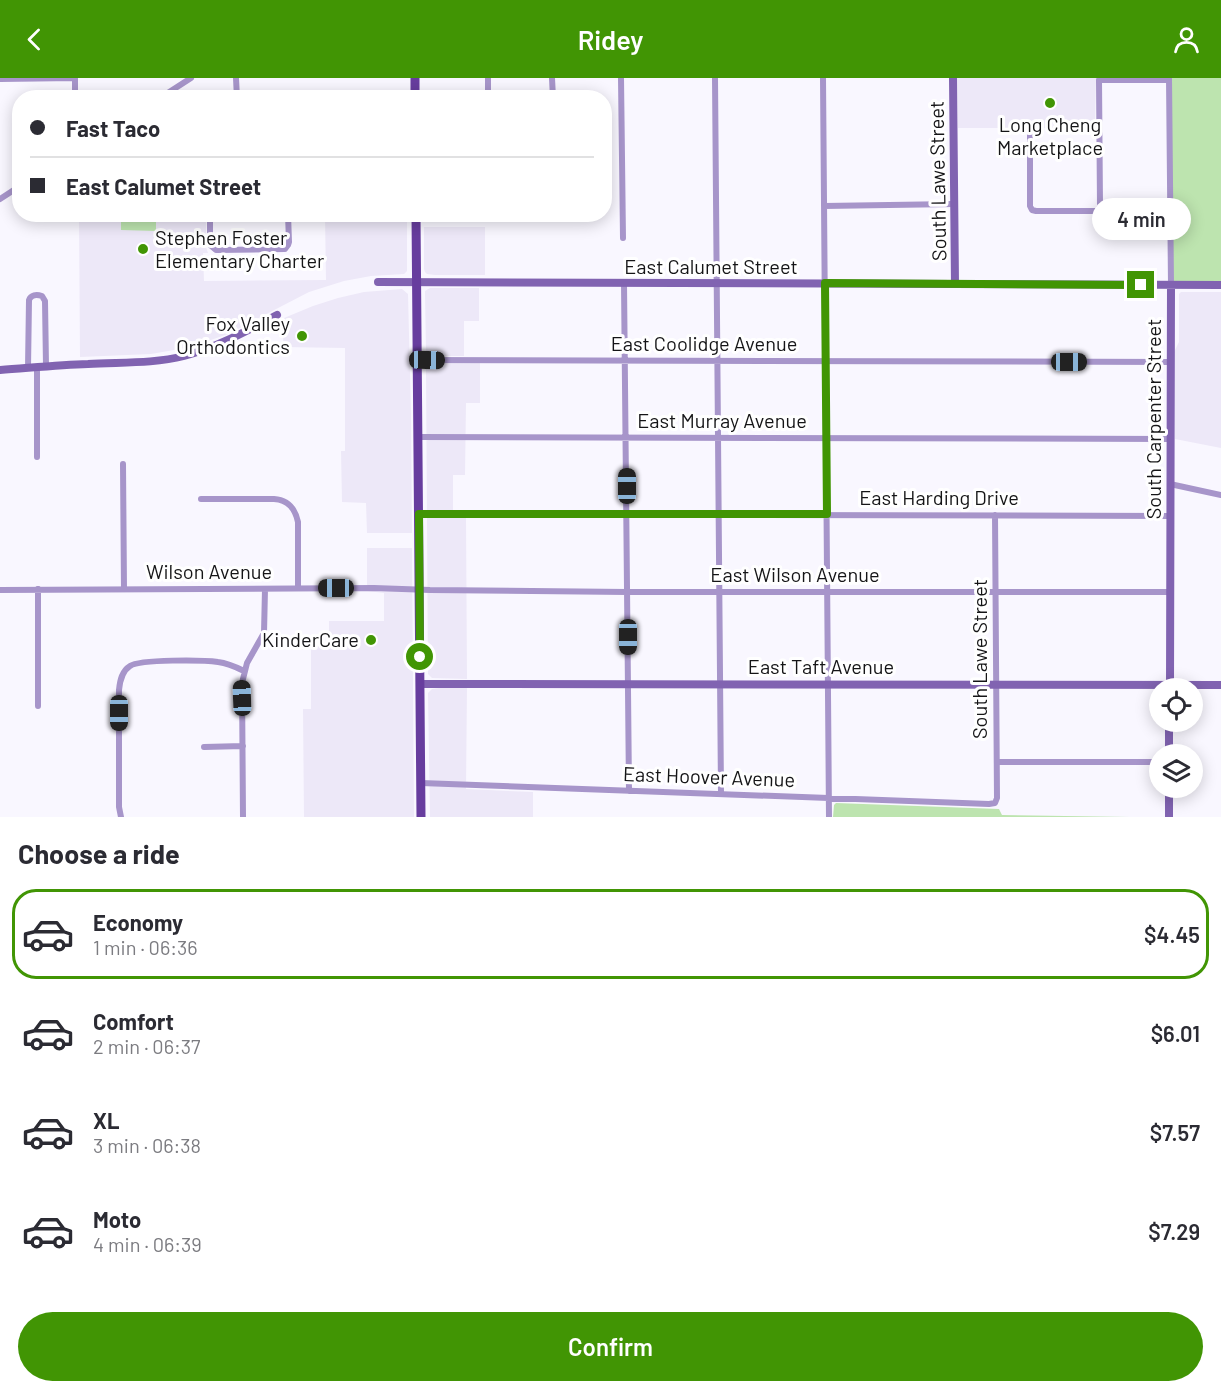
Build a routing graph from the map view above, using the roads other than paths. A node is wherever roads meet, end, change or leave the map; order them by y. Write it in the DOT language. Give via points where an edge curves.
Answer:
graph roads {
  1 [pos="75,78"];
  2 [pos="191,78"];
  3 [pos="621,78"];
  4 [pos="715,78"];
  5 [pos="823,78"];
  6 [pos="953,78"];
  7 [pos="0,79"];
  8 [pos="1168,79"];
  9 [pos="172,90"];
  10 [pos="1030,129"];
  11 [pos="954,204"];
  12 [pos="824,206"];
  13 [pos="210,222"];
  14 [pos="288,222"];
  15 [pos="416,222"];
  16 [pos="622,238"];
  17 [pos="417,281"];
  18 [pos="378,282"];
  19 [pos="624,283"];
  20 [pos="717,283"];
  21 [pos="825,283"];
  22 [pos="955,284"];
  23 [pos="1171,285"];
  24 [pos="1221,285"];
  25 [pos="277,315"];
  26 [pos="418,360"];
  27 [pos="626,360"];
  28 [pos="718,360"];
  29 [pos="826,361"];
  30 [pos="1171,362"];
  31 [pos="37,367"];
  32 [pos="0,370"];
  33 [pos="418,437"];
  34 [pos="626,437"];
  35 [pos="719,437"];
  36 [pos="826,438"];
  37 [pos="1170,439"];
  38 [pos="37,457"];
  39 [pos="123,464"];
  40 [pos="1170,484"];
  41 [pos="1221,495"];
  42 [pos="201,499"];
  43 [pos="419,514"];
  44 [pos="627,514"];
  45 [pos="719,514"];
  46 [pos="827,514"];
  47 [pos="995,515"];
  48 [pos="1171,516"];
  49 [pos="298,588"];
  50 [pos="265,589"];
  51 [pos="0,590"];
  52 [pos="38,590"];
  53 [pos="124,590"];
  54 [pos="419,590"];
  55 [pos="627,592"];
  56 [pos="720,592"];
  57 [pos="827,592"];
  58 [pos="996,592"];
  59 [pos="1170,592"];
  60 [pos="244,670"];
  61 [pos="1170,678"];
  62 [pos="420,684"];
  63 [pos="628,684"];
  64 [pos="720,684"];
  65 [pos="828,684"];
  66 [pos="996,685"];
  67 [pos="1221,685"];
  68 [pos="1203,686"];
  69 [pos="1149,687"];
  70 [pos="38,706"];
  71 [pos="243,746"];
  72 [pos="204,747"];
  73 [pos="997,762"];
  74 [pos="1149,762"];
  75 [pos="421,783"];
  76 [pos="628,791"];
  77 [pos="721,794"];
  78 [pos="1169,798"];
  79 [pos="829,799"];
  80 [pos="995,803"];
  81 [pos="122,817"];
  82 [pos="243,817"];
  83 [pos="421,817"];
  84 [pos="829,817"];
  85 [pos="1169,817"];
  1 -- 7 [label="street"];
  2 -- 9 [label="street"];
  3 -- 16 [label="street"];
  4 -- 20 [label="street"];
  5 -- 12 [label="street"];
  6 -- 11 [label="main road, South Lawe Street"];
  8 -- 10 [label="street" via="1099,80 1098,210 1032,210"];
  8 -- 23 [label="street, South Carpenter Street"];
  11 -- 12 [label="street"];
  11 -- 22 [label="main road, South Lawe Street"];
  12 -- 21 [label="street"];
  13 -- 14 [label="street" via="210,245 216,250 285,249 289,242"];
  15 -- 17 [label="main road"];
  17 -- 18 [label="main road, East Calumet Street"];
  17 -- 19 [label="main road, East Calumet Street"];
  17 -- 26 [label="main road"];
  19 -- 20 [label="main road, East Calumet Street"];
  19 -- 27 [label="street"];
  20 -- 21 [label="main road, East Calumet Street"];
  20 -- 28 [label="street"];
  21 -- 22 [label="main road, East Calumet Street"];
  21 -- 29 [label="street"];
  22 -- 23 [label="main road, East Calumet Street"];
  23 -- 24 [label="main road, East Calumet Street"];
  23 -- 30 [label="main road, South Carpenter Street"];
  25 -- 31 [label="main road" via="219,344 172,358"];
  26 -- 27 [label="street, East Coolidge Avenue"];
  26 -- 33 [label="main road"];
  27 -- 28 [label="street, East Coolidge Avenue"];
  27 -- 34 [label="street"];
  28 -- 29 [label="street, East Coolidge Avenue"];
  28 -- 35 [label="street"];
  29 -- 30 [label="street, East Coolidge Avenue"];
  29 -- 36 [label="street"];
  30 -- 37 [label="main road, South Carpenter Street"];
  31 -- 31 [label="street" via="45,301 42,296 33,295 28,300"];
  31 -- 32 [label="main road"];
  31 -- 38 [label="street"];
  33 -- 34 [label="street, East Murray Avenue"];
  33 -- 43 [label="main road"];
  34 -- 35 [label="street, East Murray Avenue"];
  34 -- 44 [label="street"];
  35 -- 36 [label="street, East Murray Avenue"];
  35 -- 45 [label="street"];
  36 -- 37 [label="street, East Murray Avenue"];
  36 -- 46 [label="street"];
  37 -- 40 [label="main road, South Carpenter Street"];
  39 -- 53 [label="street"];
  40 -- 41 [label="street"];
  40 -- 48 [label="main road, South Carpenter Street"];
  42 -- 49 [label="street" via="274,499 291,506 298,522"];
  43 -- 44 [label="street, East Harding Drive"];
  43 -- 54 [label="main road"];
  44 -- 45 [label="street, East Harding Drive"];
  44 -- 55 [label="street"];
  45 -- 46 [label="street, East Harding Drive"];
  45 -- 56 [label="street"];
  46 -- 47 [label="street, East Harding Drive"];
  46 -- 57 [label="street"];
  47 -- 48 [label="street, East Harding Drive"];
  47 -- 58 [label="street, South Lawe Street"];
  48 -- 59 [label="main road, South Carpenter Street"];
  49 -- 50 [label="street, Wilson Avenue"];
  49 -- 54 [label="street, Wilson Avenue"];
  50 -- 53 [label="street, Wilson Avenue"];
  50 -- 60 [label="street" via="264,633"];
  51 -- 52 [label="street, Wilson Avenue"];
  52 -- 53 [label="street, Wilson Avenue"];
  52 -- 70 [label="street"];
  54 -- 55 [label="street, East Wilson Avenue"];
  54 -- 62 [label="main road"];
  55 -- 56 [label="street, East Wilson Avenue"];
  55 -- 63 [label="street"];
  56 -- 57 [label="street, East Wilson Avenue"];
  56 -- 64 [label="street"];
  57 -- 58 [label="street, East Wilson Avenue"];
  57 -- 65 [label="street"];
  58 -- 59 [label="street, East Wilson Avenue"];
  58 -- 66 [label="street, South Lawe Street"];
  59 -- 61 [label="main road, South Carpenter Street"];
  60 -- 71 [label="street"];
  60 -- 81 [label="street" via="206,661 138,662 127,668 119,690"];
  62 -- 63 [label="main road, East Taft Avenue"];
  62 -- 75 [label="main road"];
  63 -- 64 [label="main road, East Taft Avenue"];
  63 -- 76 [label="street"];
  64 -- 65 [label="main road, East Taft Avenue"];
  64 -- 77 [label="street"];
  65 -- 66 [label="main road, East Taft Avenue"];
  65 -- 79 [label="street"];
  66 -- 69 [label="main road, East Taft Avenue"];
  66 -- 73 [label="street, South Lawe Street"];
  67 -- 68 [label="main road, East Taft Avenue"];
  71 -- 72 [label="street"];
  71 -- 82 [label="street"];
  73 -- 74 [label="street"];
  73 -- 80 [label="street, South Lawe Street"];
  75 -- 76 [label="street, East Hoover Avenue"];
  75 -- 83 [label="main road"];
  76 -- 77 [label="street, East Hoover Avenue"];
  77 -- 79 [label="street, East Hoover Avenue"];
  78 -- 85 [label="main road"];
  79 -- 80 [label="street, East Hoover Avenue"];
  79 -- 84 [label="street"];
}
